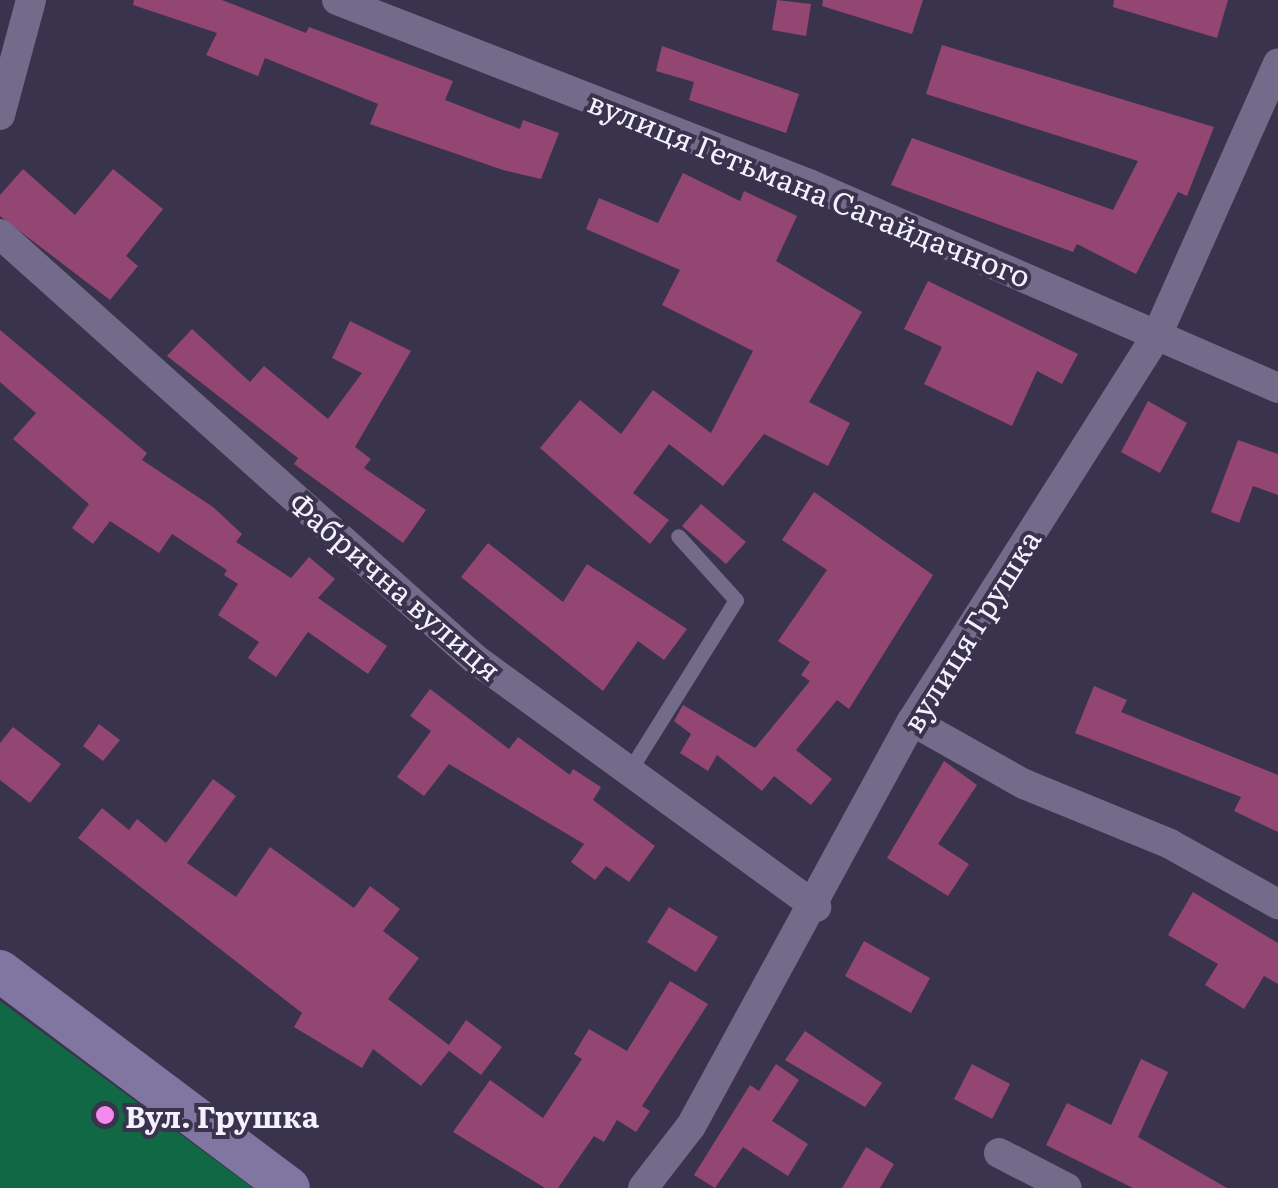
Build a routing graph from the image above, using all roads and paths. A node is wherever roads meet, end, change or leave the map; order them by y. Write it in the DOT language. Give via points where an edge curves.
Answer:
graph roads {
  1 [pos="31,0"];
  2 [pos="337,0"];
  3 [pos="1278,63"];
  4 [pos="0,116"];
  5 [pos="0,234"];
  6 [pos="1158,333"];
  7 [pos="1278,388"];
  8 [pos="678,536"];
  9 [pos="912,720"];
  10 [pos="631,768"];
  11 [pos="1278,904"];
  12 [pos="816,906"];
  13 [pos="0,971"];
  14 [pos="999,1154"];
  15 [pos="289,1188"];
  16 [pos="644,1188"];
  17 [pos="1066,1188"];
  1 -- 4 [label="street"];
  2 -- 6 [label="street, вулиця Гетьмана Сагайдачного" via="808,184"];
  3 -- 6 [label="street, вулиця Грушка"];
  5 -- 10 [label="street, Фабрична вулиця" via="475,658"];
  6 -- 7 [label="street, вулиця Гетьмана Сагайдачного"];
  6 -- 9 [label="street, вулиця Грушка"];
  8 -- 10 [label="lane" via="736,600"];
  9 -- 11 [label="street" via="1024,784 1170,844"];
  9 -- 12 [label="street, вулиця Грушка"];
  10 -- 12 [label="street, Фабрична вулиця"];
  12 -- 16 [label="street, вулиця Грушка" via="691,1126"];
  13 -- 15 [label="main road"];
  14 -- 17 [label="street"];
}
